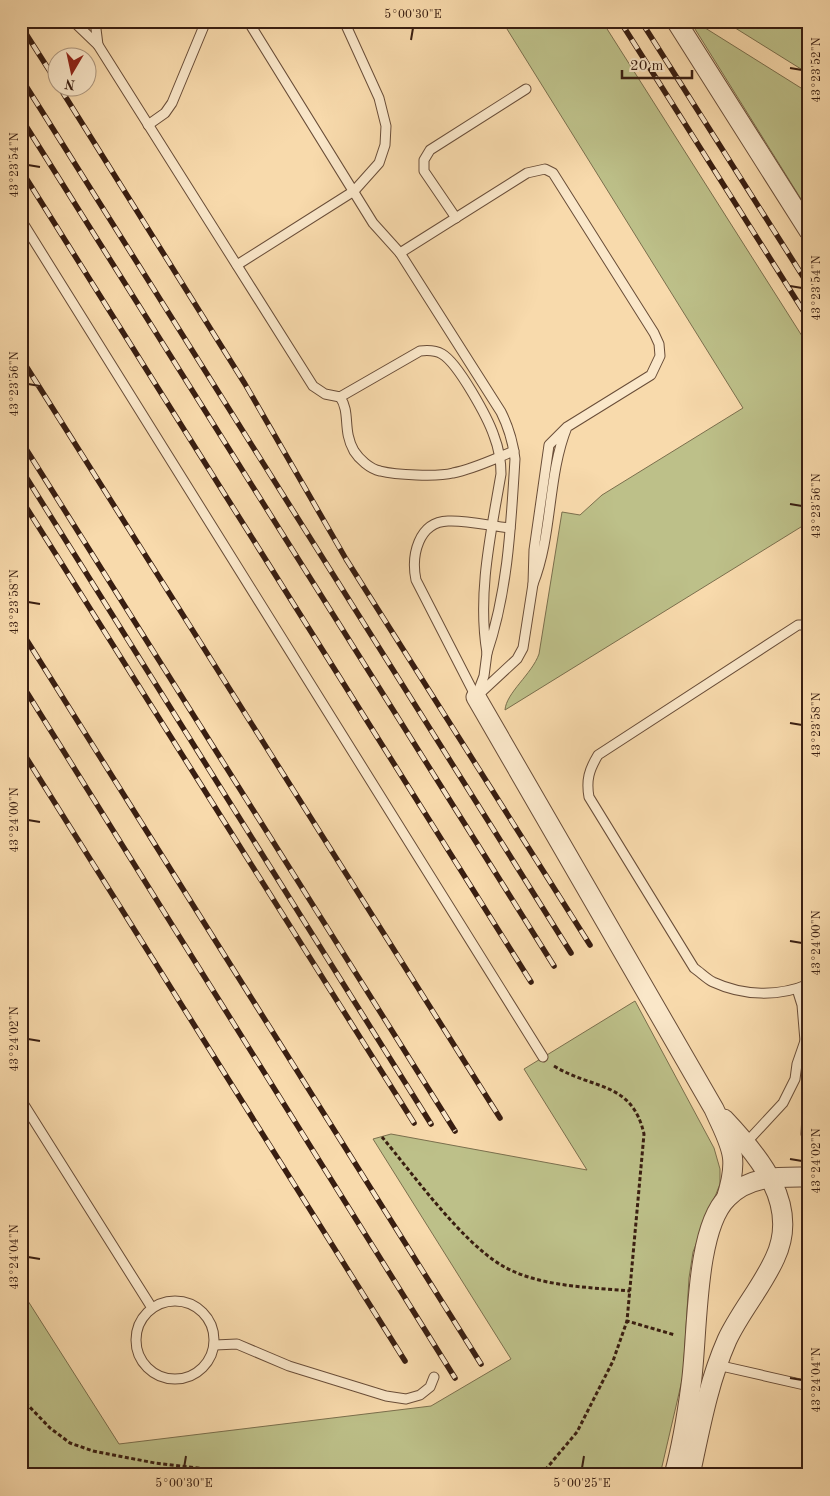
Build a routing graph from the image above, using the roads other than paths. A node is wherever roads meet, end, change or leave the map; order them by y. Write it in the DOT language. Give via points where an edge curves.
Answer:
graph roads {
  1 [pos="73,21"];
  2 [pos="94,21"];
  3 [pos="206,21"];
  4 [pos="248,21"];
  5 [pos="344,21"];
  6 [pos="676,21"];
  7 [pos="98,45"];
  8 [pos="526,89"];
  9 [pos="148,125"];
  10 [pos="354,191"];
  11 [pos="456,218"];
  12 [pos="21,220"];
  13 [pos="809,231"];
  14 [pos="400,253"];
  15 [pos="237,265"];
  16 [pos="340,396"];
  17 [pos="514,451"];
  18 [pos="500,456"];
  19 [pos="492,526"];
  20 [pos="510,528"];
  21 [pos="809,625"];
  22 [pos="487,653"];
  23 [pos="476,697"];
  24 [pos="809,984"];
  25 [pos="796,989"];
  26 [pos="805,1041"];
  27 [pos="543,1057"];
  28 [pos="809,1059"];
  29 [pos="809,1077"];
  30 [pos="21,1100"];
  31 [pos="714,1108"];
  32 [pos="746,1142"];
  33 [pos="809,1144"];
  34 [pos="733,1159"];
  35 [pos="770,1177"];
  36 [pos="809,1178"];
  37 [pos="726,1199"];
  38 [pos="152,1308"];
  39 [pos="215,1345"];
  40 [pos="717,1364"];
  41 [pos="434,1377"];
  42 [pos="809,1386"];
  43 [pos="674,1475"];
  44 [pos="690,1475"];
  1 -- 7 [label="lane"];
  2 -- 7 [label="lane"];
  3 -- 9 [label="lane" via="172,103 165,113"];
  4 -- 10 [label="lane"];
  5 -- 10 [label="lane" via="379,98 386,126 385,146 379,163"];
  6 -- 13 [label="street"];
  7 -- 9 [label="lane"];
  8 -- 11 [label="lane" via="430,150 424,160 424,171"];
  9 -- 15 [label="lane"];
  10 -- 14 [label="lane" via="373,223"];
  10 -- 15 [label="lane"];
  11 -- 14 [label="lane"];
  11 -- 23 [label="lane" via="527,173 545,169 553,173 654,333 660,356 651,375 554,437 547,453 523,648 517,659"];
  12 -- 27 [label="lane"];
  14 -- 17 [label="lane" via="500,412 508,426"];
  15 -- 16 [label="lane" via="313,386 325,394"];
  16 -- 18 [label="lane" via="346,411 348,440 361,459 380,471 451,474"];
  16 -- 18 [label="lane" via="420,351 442,353 452,362 486,416"];
  17 -- 18 [label="lane"];
  17 -- 20 [label="lane"];
  18 -- 19 [label="lane" via="501,474"];
  19 -- 20 [label="lane"];
  19 -- 22 [label="lane" via="482,600"];
  19 -- 23 [label="lane" via="448,521 438,523 423,535 414,552 416,580"];
  20 -- 22 [label="lane" via="501,602"];
  21 -- 25 [label="lane" via="798,626 598,755 586,782 588,798 694,968 713,982 754,993"];
  22 -- 23 [label="lane" via="484,676"];
  23 -- 31 [label="street"];
  24 -- 25 [label="lane"];
  25 -- 26 [label="lane" via="802,1005"];
  26 -- 28 [label="lane"];
  26 -- 32 [label="lane" via="784,1103"];
  29 -- 33 [label="lane" via="806,1134"];
  30 -- 38 [label="lane"];
  31 -- 32 [label="street"];
  31 -- 34 [label="street"];
  32 -- 34 [label="lane"];
  32 -- 35 [label="street"];
  34 -- 37 [label="street" via="734,1175"];
  35 -- 36 [label="street"];
  35 -- 37 [label="street" via="750,1183"];
  35 -- 40 [label="street" via="782,1203 782,1237 775,1258 728,1338"];
  37 -- 43 [label="street" via="715,1216 708,1238 699,1292 691,1385"];
  38 -- 39 [label="lane" via="177,1300 190,1303 210,1320"];
  38 -- 39 [label="lane" via="140,1323 136,1342 138,1355 156,1375 168,1379 193,1376 207,1362"];
  39 -- 41 [label="lane" via="237,1344 289,1366 386,1396 406,1399 420,1395 430,1387"];
  40 -- 42 [label="lane"];
  40 -- 44 [label="street"];
}
